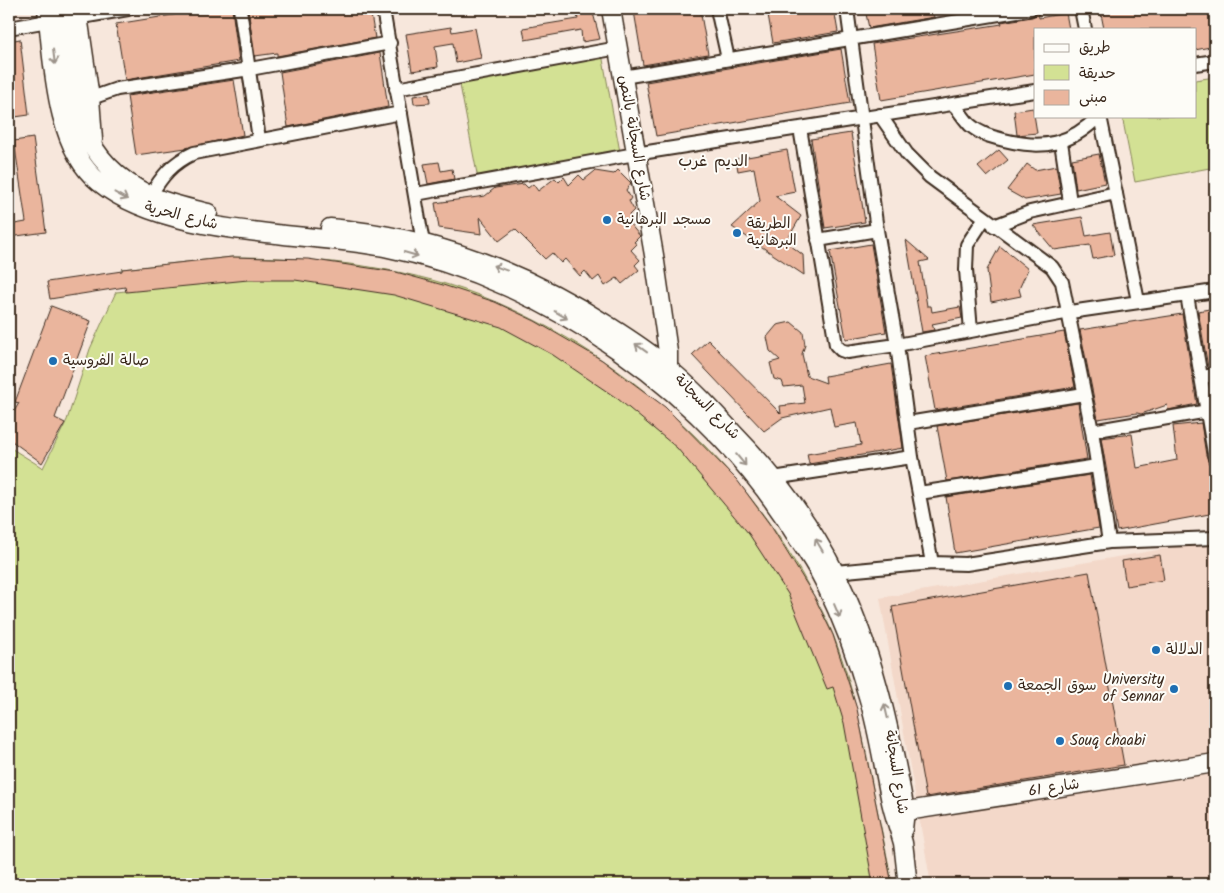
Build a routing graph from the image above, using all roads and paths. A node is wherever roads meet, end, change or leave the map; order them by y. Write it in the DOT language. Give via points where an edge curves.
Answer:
graph roads {
  1 [pos="128,9"];
  2 [pos="240,9"];
  3 [pos="383,9"];
  4 [pos="612,9"];
  5 [pos="717,9"];
  6 [pos="847,9"];
  7 [pos="1030,9"];
  8 [pos="1081,9"];
  9 [pos="982,13"];
  10 [pos="62,14"];
  11 [pos="9,28"];
  12 [pos="1085,28"];
  13 [pos="852,38"];
  14 [pos="390,43"];
  15 [pos="618,48"];
  16 [pos="728,59"];
  17 [pos="1215,60"];
  18 [pos="1196,64"];
  19 [pos="250,68"];
  20 [pos="623,77"];
  21 [pos="396,89"];
  22 [pos="1034,90"];
  23 [pos="953,104"];
  24 [pos="75,105"];
  25 [pos="401,113"];
  26 [pos="880,115"];
  27 [pos="1098,118"];
  28 [pos="1100,118"];
  29 [pos="862,119"];
  30 [pos="800,128"];
  31 [pos="259,140"];
  32 [pos="1061,142"];
  33 [pos="635,154"];
  34 [pos="1116,192"];
  35 [pos="416,194"];
  36 [pos="150,196"];
  37 [pos="1070,202"];
  38 [pos="989,223"];
  39 [pos="877,230"];
  40 [pos="362,237"];
  41 [pos="818,240"];
  42 [pos="422,243"];
  43 [pos="1215,291"];
  44 [pos="1187,295"];
  45 [pos="1138,301"];
  46 [pos="1070,312"];
  47 [pos="970,331"];
  48 [pos="897,344"];
  49 [pos="669,369"];
  50 [pos="1215,375"];
  51 [pos="1202,377"];
  52 [pos="667,387"];
  53 [pos="1084,394"];
  54 [pos="1208,411"];
  55 [pos="908,423"];
  56 [pos="1092,432"];
  57 [pos="1215,451"];
  58 [pos="912,457"];
  59 [pos="1096,466"];
  60 [pos="773,478"];
  61 [pos="919,493"];
  62 [pos="1215,538"];
  63 [pos="1109,542"];
  64 [pos="932,563"];
  65 [pos="835,572"];
  66 [pos="1215,763"];
  67 [pos="899,812"];
  68 [pos="908,884"];
  1 -- 10 [label="street"];
  2 -- 19 [label="street"];
  3 -- 14 [label="street"];
  4 -- 15 [label="main road, شارع السجانة بالنص"];
  5 -- 16 [label="street"];
  6 -- 13 [label="street"];
  7 -- 9 [label="street"];
  8 -- 12 [label="street"];
  9 -- 13 [label="street"];
  10 -- 11 [label="street"];
  10 -- 24 [label="main road"];
  10 -- 24 [label="main road, شارع الحرية, one-way"];
  13 -- 16 [label="street"];
  13 -- 29 [label="street"];
  14 -- 19 [label="street"];
  14 -- 21 [label="street"];
  15 -- 20 [label="main road, شارع السجانة بالنص"];
  15 -- 21 [label="street"];
  16 -- 20 [label="street"];
  17 -- 18 [label="street"];
  19 -- 24 [label="street" via="117,89"];
  19 -- 31 [label="street"];
  20 -- 33 [label="main road, شارع السجانة بالنص"];
  21 -- 25 [label="street"];
  22 -- 23 [label="street"];
  23 -- 26 [label="street"];
  23 -- 32 [label="street" via="970,125 988,136 1032,146"];
  24 -- 36 [label="main road, شارع الحرية" via="98,156 123,180"];
  24 -- 40 [label="main road, شارع الحرية, one-way" via="65,130 75,151 97,181 136,205 173,217 230,228"];
  25 -- 31 [label="street"];
  25 -- 35 [label="street"];
  26 -- 29 [label="street"];
  26 -- 38 [label="street" via="922,170"];
  27 -- 32 [label="street"];
  28 -- 34 [label="street"];
  29 -- 30 [label="street"];
  29 -- 39 [label="street"];
  30 -- 33 [label="street"];
  30 -- 41 [label="street"];
  31 -- 36 [label="street" via="194,153 176,162"];
  32 -- 37 [label="street"];
  33 -- 35 [label="street"];
  33 -- 49 [label="main road, شارع السجانة بالنص" via="654,255"];
  34 -- 37 [label="street"];
  34 -- 45 [label="street"];
  35 -- 42 [label="street"];
  36 -- 40 [label="main road, شارع الحرية" via="208,213"];
  37 -- 38 [label="street"];
  38 -- 46 [label="street" via="1052,267 1062,282"];
  38 -- 47 [label="street" via="967,245"];
  39 -- 41 [label="street"];
  39 -- 48 [label="street"];
  40 -- 42 [label="main road, شارع السجانة"];
  40 -- 52 [label="main road, شارع السجانة, one-way" via="486,278 518,292 579,326"];
  41 -- 48 [label="street" via="836,345 847,352"];
  49 -- 42 [label="main road, شارع السجانة, one-way" via="589,313 540,285"];
  43 -- 44 [label="street"];
  44 -- 45 [label="street"];
  44 -- 51 [label="street"];
  45 -- 46 [label="street"];
  46 -- 47 [label="street"];
  46 -- 53 [label="street"];
  47 -- 48 [label="street"];
  48 -- 55 [label="street"];
  49 -- 52 [label="main road, شارع السجانة بالنص"];
  49 -- 60 [label="main road, شارع السجانة" via="712,410"];
  50 -- 51 [label="street"];
  51 -- 54 [label="street"];
  52 -- 67 [label="main road, شارع السجانة, one-way" via="744,463 785,516 823,578 869,698"];
  53 -- 55 [label="street"];
  53 -- 56 [label="street"];
  54 -- 56 [label="street"];
  54 -- 57 [label="street"];
  55 -- 58 [label="street"];
  56 -- 59 [label="street"];
  58 -- 60 [label="street"];
  58 -- 61 [label="street"];
  59 -- 61 [label="street"];
  59 -- 63 [label="street"];
  65 -- 60 [label="main road, شارع السجانة, one-way"];
  61 -- 64 [label="street"];
  62 -- 63 [label="street"];
  63 -- 64 [label="street" via="966,564"];
  64 -- 65 [label="street"];
  67 -- 65 [label="main road, شارع السجانة, one-way" via="882,694 860,629"];
  66 -- 67 [label="main road, شارع 61"];
  67 -- 68 [label="main road, شارع السجانة"];
}
